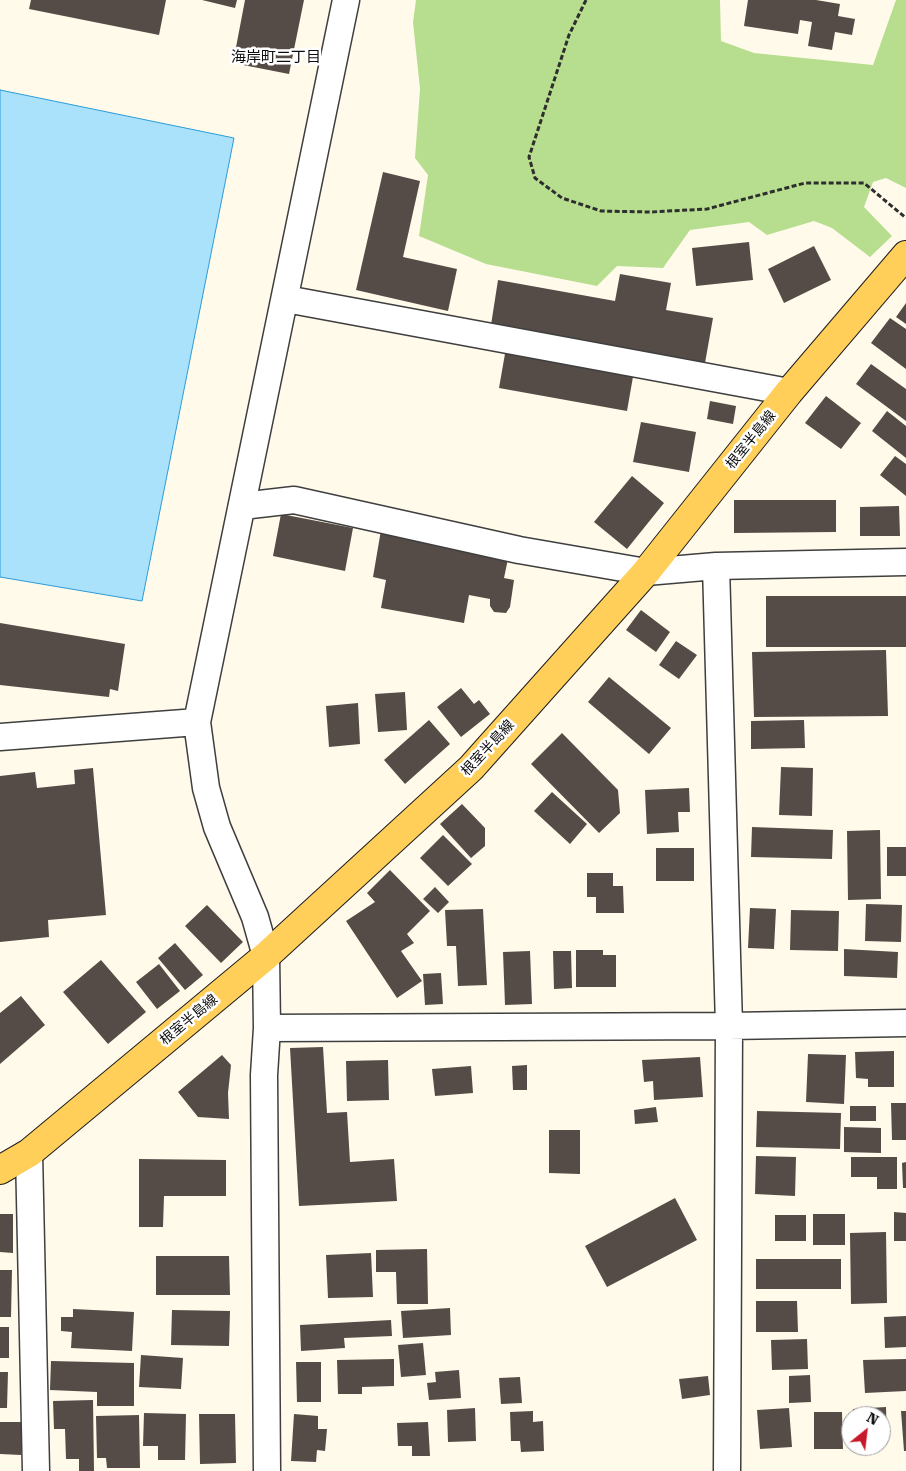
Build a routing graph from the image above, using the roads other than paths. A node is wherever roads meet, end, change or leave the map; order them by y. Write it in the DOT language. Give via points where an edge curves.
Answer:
graph roads {
  1 [pos="346,0"];
  2 [pos="906,255"];
  3 [pos="286,299"];
  4 [pos="789,392"];
  5 [pos="242,506"];
  6 [pos="906,562"];
  7 [pos="716,566"];
  8 [pos="646,572"];
  9 [pos="197,722"];
  10 [pos="0,737"];
  11 [pos="266,956"];
  12 [pos="906,1023"];
  13 [pos="729,1026"];
  14 [pos="267,1028"];
  15 [pos="29,1153"];
  16 [pos="0,1170"];
  17 [pos="36,1471"];
  18 [pos="267,1471"];
  19 [pos="727,1471"];
  1 -- 3 [label="street"];
  2 -- 4 [label="main road, 根室半島線"];
  3 -- 4 [label="street"];
  3 -- 5 [label="street"];
  4 -- 8 [label="main road, 根室半島線"];
  5 -- 8 [label="street" via="294,500 519,550"];
  5 -- 9 [label="street"];
  6 -- 7 [label="street"];
  7 -- 8 [label="street"];
  7 -- 13 [label="street"];
  8 -- 11 [label="main road, 根室半島線" via="471,768"];
  9 -- 10 [label="street"];
  9 -- 11 [label="street" via="206,788 217,827 255,917"];
  11 -- 14 [label="street"];
  11 -- 15 [label="main road, 根室半島線"];
  12 -- 13 [label="street"];
  13 -- 14 [label="street"];
  13 -- 19 [label="street"];
  14 -- 18 [label="street" via="264,1085"];
  15 -- 16 [label="main road, 根室半島線"];
  15 -- 17 [label="street"];
}
